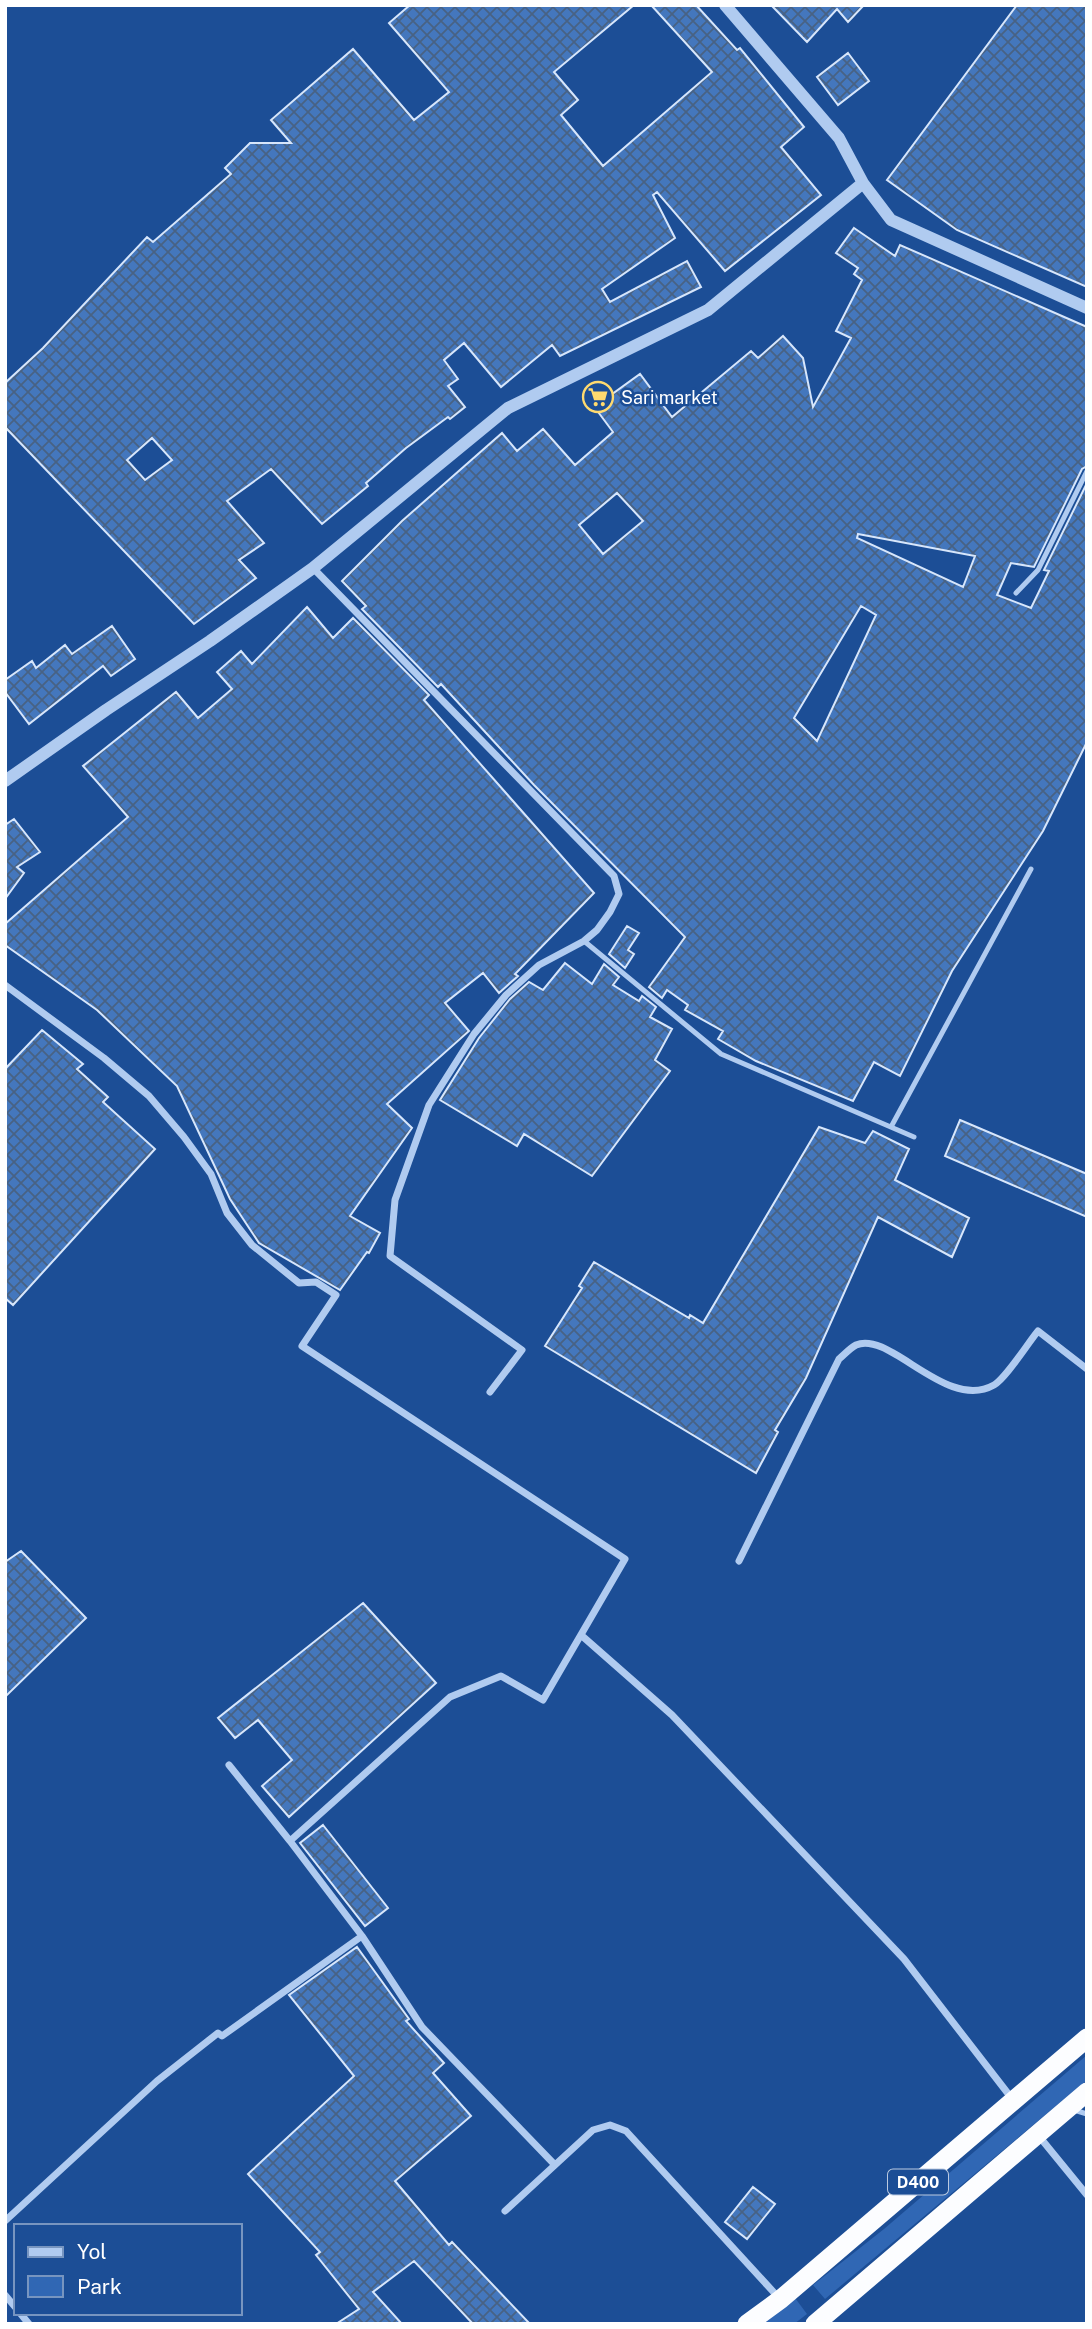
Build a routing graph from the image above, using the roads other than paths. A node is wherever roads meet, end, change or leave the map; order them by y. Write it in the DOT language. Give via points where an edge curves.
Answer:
graph roads {
  1 [pos="725,5"];
  2 [pos="863,183"];
  3 [pos="1087,307"];
  4 [pos="1087,471"];
  5 [pos="313,568"];
  6 [pos="1016,593"];
  7 [pos="5,781"];
  8 [pos="1031,869"];
  9 [pos="584,941"];
  10 [pos="5,985"];
  11 [pos="891,1127"];
  12 [pos="914,1137"];
  13 [pos="1087,1369"];
  14 [pos="490,1392"];
  15 [pos="739,1561"];
  16 [pos="581,1635"];
  17 [pos="229,1765"];
  18 [pos="290,1841"];
  19 [pos="362,1936"];
  20 [pos="1087,2038"];
  21 [pos="1087,2092"];
  22 [pos="1013,2101"];
  23 [pos="1068,2108"];
  24 [pos="1087,2114"];
  25 [pos="1037,2134"];
  26 [pos="555,2165"];
  27 [pos="1087,2195"];
  28 [pos="505,2211"];
  29 [pos="5,2221"];
  30 [pos="781,2299"];
  31 [pos="747,2324"];
  32 [pos="815,2324"];
  1 -- 2 [label="street" via="839,138"];
  2 -- 3 [label="street" via="891,220"];
  2 -- 5 [label="street" via="708,310 508,408"];
  4 -- 6 [label="lane" via="1038,570"];
  5 -- 7 [label="street"];
  5 -- 9 [label="street" via="614,876 619,894 597,930"];
  8 -- 11 [label="lane"];
  9 -- 11 [label="lane" via="721,1054"];
  9 -- 14 [label="street" via="539,965 474,1034 429,1105 395,1200 390,1256 522,1350"];
  10 -- 16 [label="street" via="149,1096 211,1174 227,1213 252,1245 299,1283 316,1282 336,1295 302,1346 625,1559"];
  11 -- 12 [label="lane"];
  13 -- 15 [label="street" via="1038,1331 997,1384 979,1391 958,1390 873,1343 856,1345 839,1359"];
  16 -- 18 [label="street" via="544,1700 501,1676 450,1697"];
  16 -- 22 [label="street" via="672,1714 904,1959"];
  17 -- 18 [label="street"];
  18 -- 19 [label="street"];
  19 -- 26 [label="street" via="422,2027"];
  19 -- 29 [label="street" via="222,2036 218,2033 157,2081"];
  20 -- 22 [label="highway, D400"];
  21 -- 23 [label="highway, D400"];
  22 -- 30 [label="highway, D400"];
  23 -- 24 [label="lane"];
  23 -- 25 [label="highway, D400"];
  25 -- 27 [label="street"];
  25 -- 32 [label="highway, D400"];
  26 -- 28 [label="street"];
  26 -- 30 [label="street" via="593,2130 610,2125 626,2131"];
  30 -- 31 [label="highway, D400"];
}
